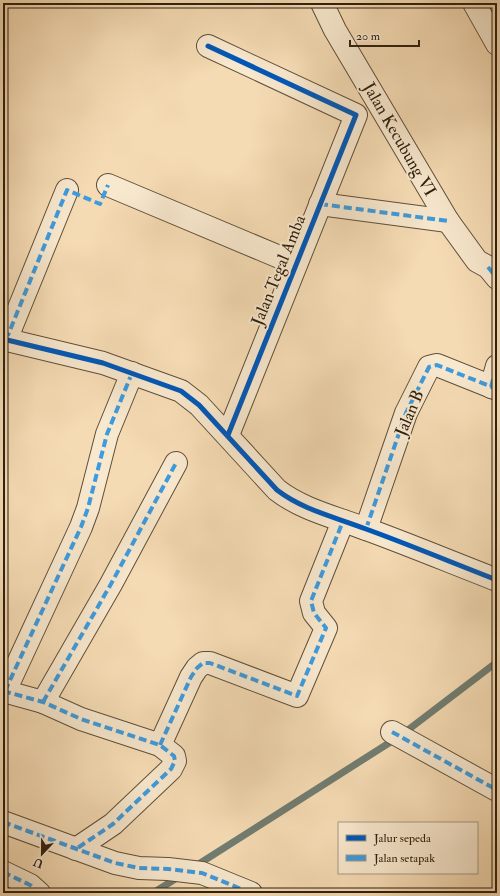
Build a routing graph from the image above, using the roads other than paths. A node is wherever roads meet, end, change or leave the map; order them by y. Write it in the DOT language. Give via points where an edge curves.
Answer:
graph roads {
  1 [pos="322,3"];
  2 [pos="474,3"];
  3 [pos="497,44"];
  4 [pos="208,46"];
  5 [pos="108,185"];
  6 [pos="67,190"];
  7 [pos="320,204"];
  8 [pos="448,220"];
  9 [pos="296,264"];
  10 [pos="494,269"];
  11 [pos="5,340"];
  12 [pos="497,366"];
  13 [pos="132,373"];
  14 [pos="494,388"];
  15 [pos="228,434"];
  16 [pos="176,463"];
  17 [pos="343,521"];
  18 [pos="366,529"];
  19 [pos="497,580"];
  20 [pos="4,691"];
  21 [pos="43,702"];
  22 [pos="392,732"];
  23 [pos="160,745"];
  24 [pos="497,790"];
  25 [pos="3,822"];
  26 [pos="76,849"];
  27 [pos="3,872"];
  28 [pos="39,893"];
  29 [pos="251,893"];
  1 -- 8 [label="street, Jalan Kecubung VI" via="335,30"];
  2 -- 3 [label="street"];
  4 -- 7 [label="street, Jalan Tegal Amba" via="356,115"];
  5 -- 9 [label="street"];
  6 -- 11 [label="street"];
  7 -- 8 [label="street"];
  7 -- 9 [label="street, Jalan Tegal Amba"];
  8 -- 10 [label="street, Jalan Kecubung VI" via="477,261"];
  9 -- 15 [label="street, Jalan Tegal Amba"];
  11 -- 13 [label="street" via="102,363"];
  12 -- 14 [label="street"];
  13 -- 15 [label="street" via="181,391"];
  13 -- 20 [label="street" via="107,434 81,527"];
  14 -- 18 [label="street, Jalan B" via="437,365 429,367 406,413"];
  15 -- 17 [label="street" via="281,493 317,512"];
  16 -- 21 [label="street" via="111,584"];
  17 -- 18 [label="street"];
  17 -- 23 [label="street" via="311,601 314,613 326,628 297,696 210,663 203,663 191,678"];
  18 -- 19 [label="street"];
  20 -- 21 [label="street"];
  21 -- 23 [label="street" via="81,719"];
  22 -- 24 [label="street"];
  23 -- 26 [label="street" via="174,756 175,762 171,769 113,824"];
  25 -- 26 [label="street"];
  26 -- 29 [label="street" via="115,863 139,868 202,873"];
  27 -- 28 [label="street" via="30,885"];
}
